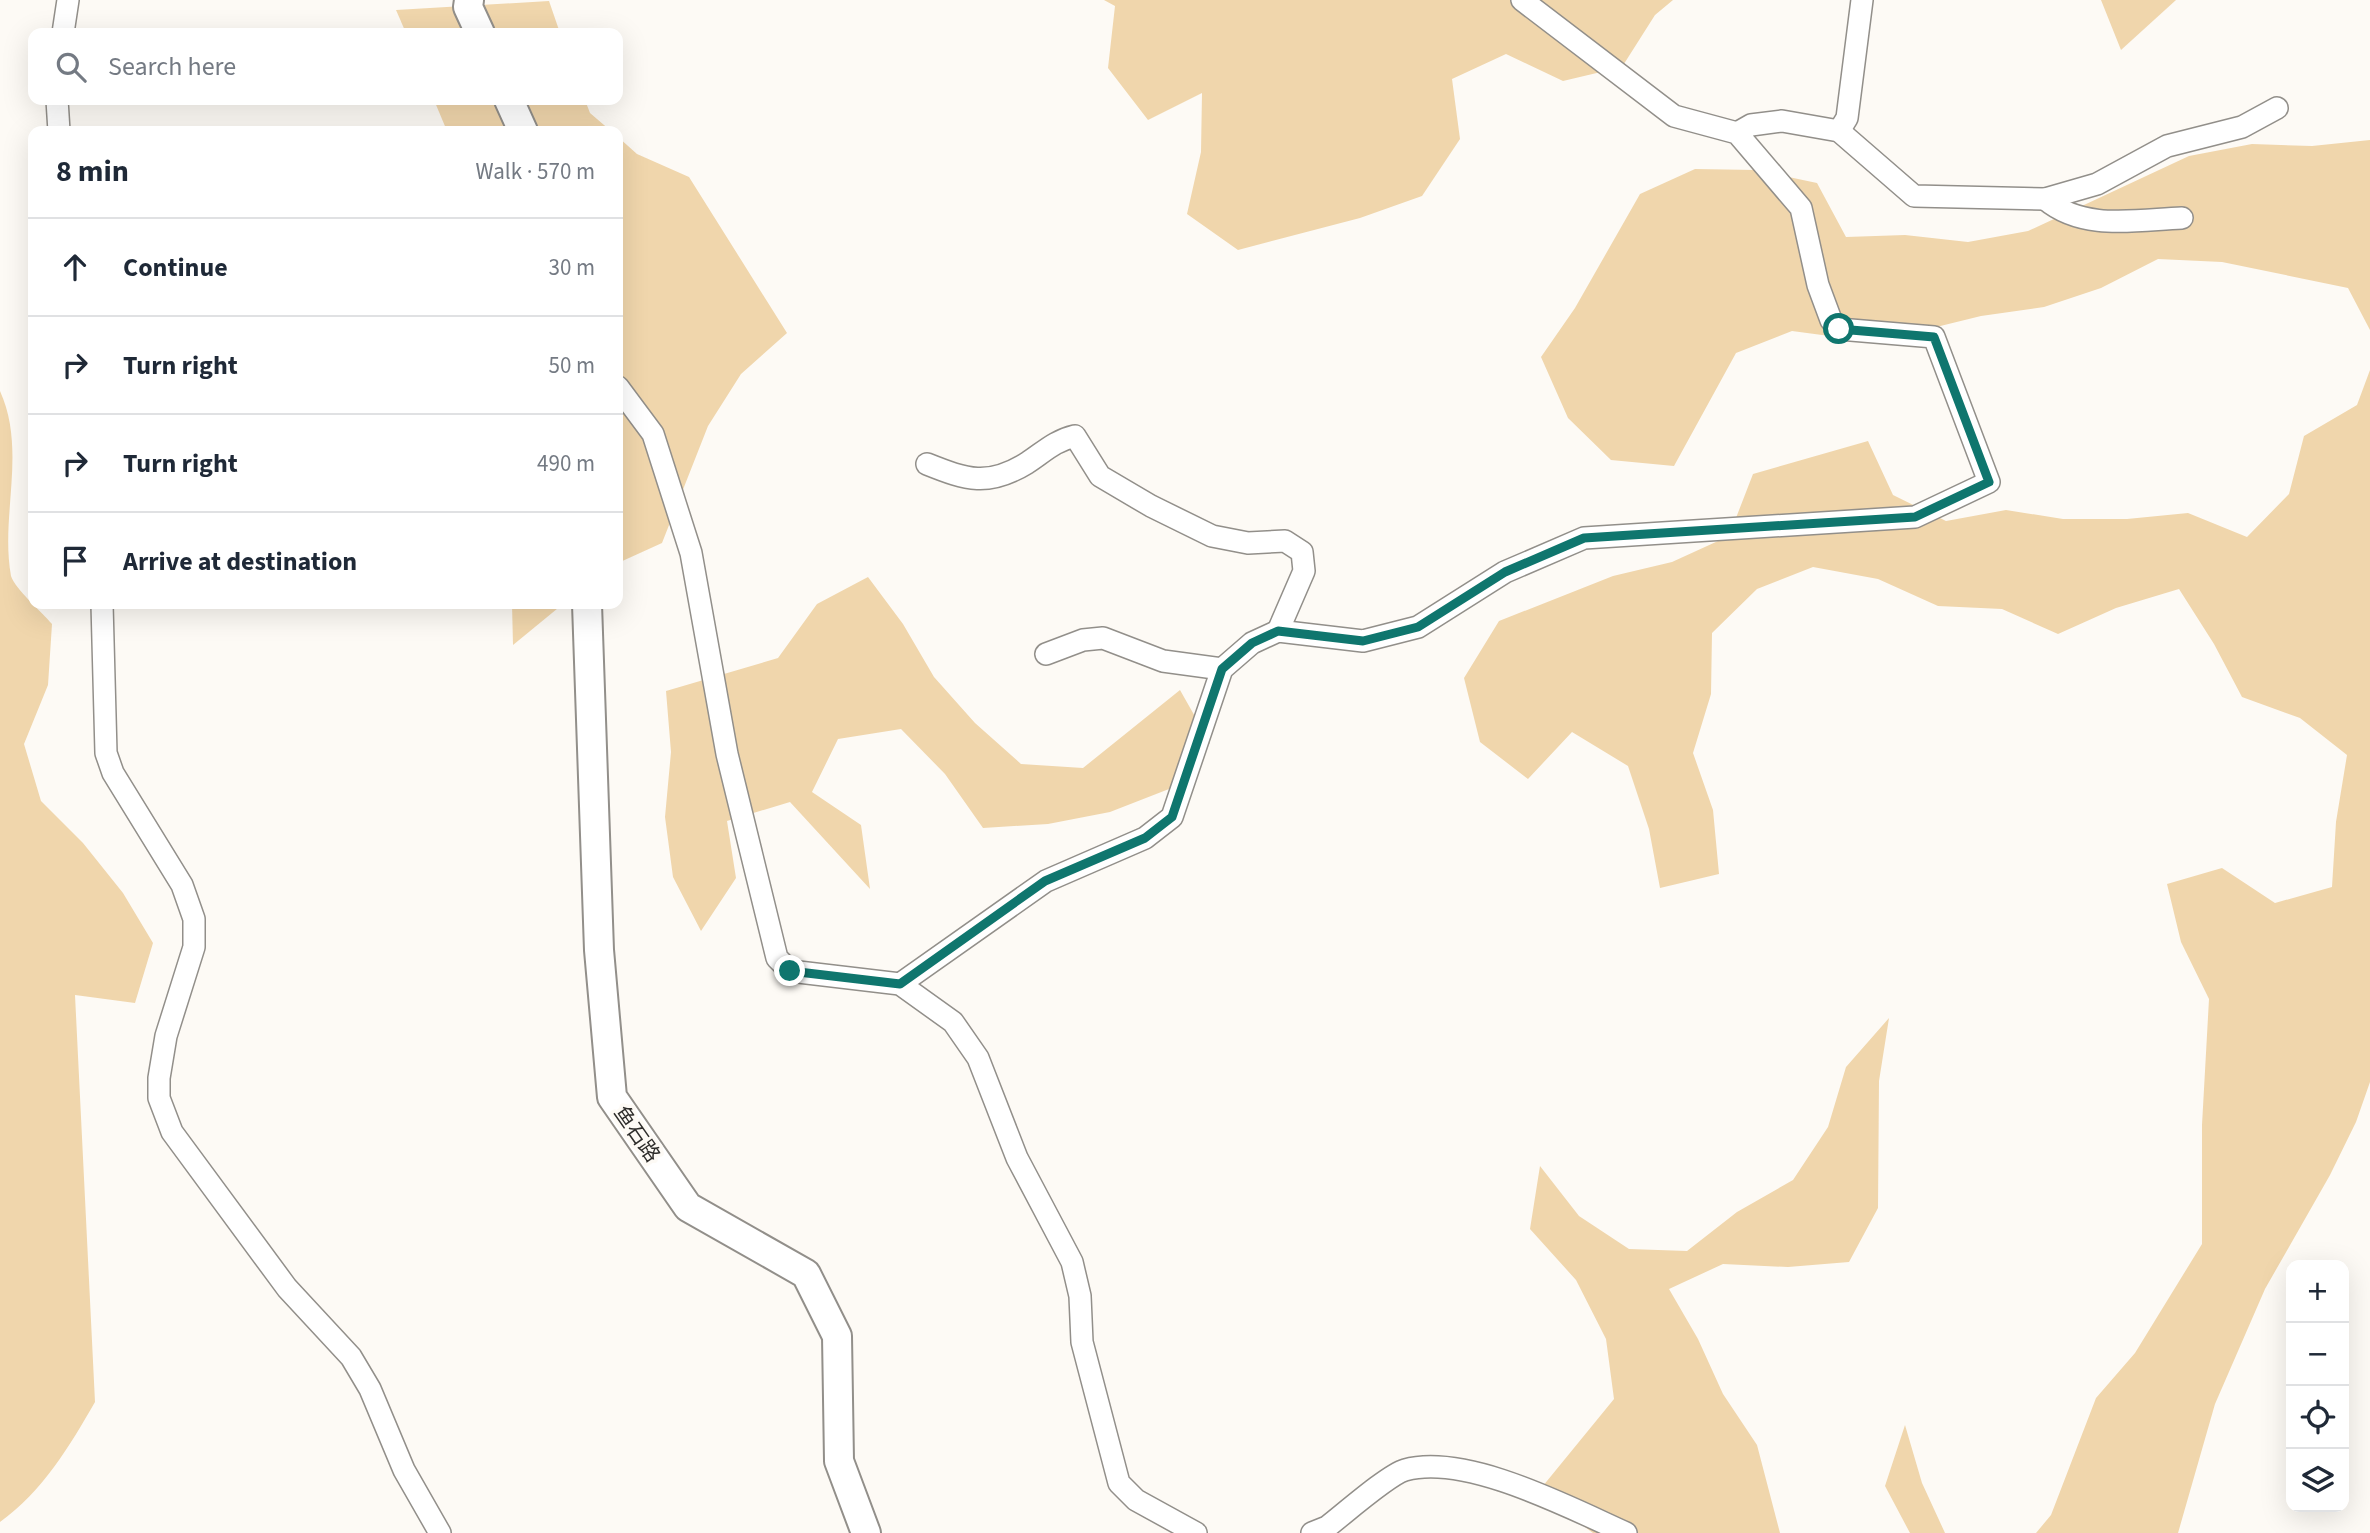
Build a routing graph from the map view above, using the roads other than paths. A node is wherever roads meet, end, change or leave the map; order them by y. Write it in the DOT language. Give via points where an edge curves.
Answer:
graph roads {
  1 [pos="68,0"];
  2 [pos="469,0"];
  3 [pos="1522,0"];
  4 [pos="1862,0"];
  5 [pos="64,28"];
  6 [pos="478,28"];
  7 [pos="57,105"];
  8 [pos="511,105"];
  9 [pos="2277,108"];
  10 [pos="59,126"];
  11 [pos="521,126"];
  12 [pos="1839,131"];
  13 [pos="1737,133"];
  14 [pos="2045,199"];
  15 [pos="2182,218"];
  16 [pos="623,394"];
  17 [pos="927,464"];
  18 [pos="102,609"];
  19 [pos="587,609"];
  20 [pos="1278,631"];
  21 [pos="1046,654"];
  22 [pos="1222,669"];
  23 [pos="900,984"];
  24 [pos="440,1533"];
  25 [pos="866,1533"];
  26 [pos="1196,1533"];
  27 [pos="1312,1533"];
  28 [pos="1626,1533"];
  1 -- 5 [label="street"];
  2 -- 6 [label="street"];
  3 -- 13 [label="street" via="1674,116"];
  4 -- 12 [label="street" via="1847,118"];
  7 -- 10 [label="street"];
  8 -- 11 [label="street"];
  9 -- 14 [label="street" via="2242,127 2167,146 2097,184"];
  12 -- 13 [label="street" via="1782,121 1752,125"];
  12 -- 14 [label="street" via="1914,196"];
  13 -- 20 [label="street" via="1801,208 1818,285 1839,329 1934,337 1989,482 1915,517 1584,538 1505,572 1418,627 1363,641"];
  14 -- 15 [label="street" via="2059,211 2086,221"];
  16 -- 23 [label="street" via="653,434 691,553 727,754 777,958 790,971"];
  17 -- 20 [label="street" via="966,480 994,479 1027,463 1057,440 1074,436 1100,476 1151,506 1212,536 1248,543 1285,541 1302,552 1304,571"];
  18 -- 24 [label="street" via="106,753 113,773 182,885 194,919 194,947 166,1036 159,1098 172,1132 287,1288 351,1357 370,1389 404,1470"];
  19 -- 25 [label="street, 鱼石路" via="599,950 612,1097 688,1207 806,1274 837,1336 839,1461"];
  20 -- 22 [label="street" via="1252,643"];
  21 -- 22 [label="street" via="1103,638 1163,661"];
  22 -- 23 [label="street" via="1172,817 1145,838 1045,881"];
  23 -- 26 [label="street" via="953,1022 978,1058 1017,1158 1072,1262 1080,1296 1082,1342 1119,1483 1136,1500"];
  27 -- 28 [label="street" via="1404,1470 1444,1466 1531,1489"];
}
